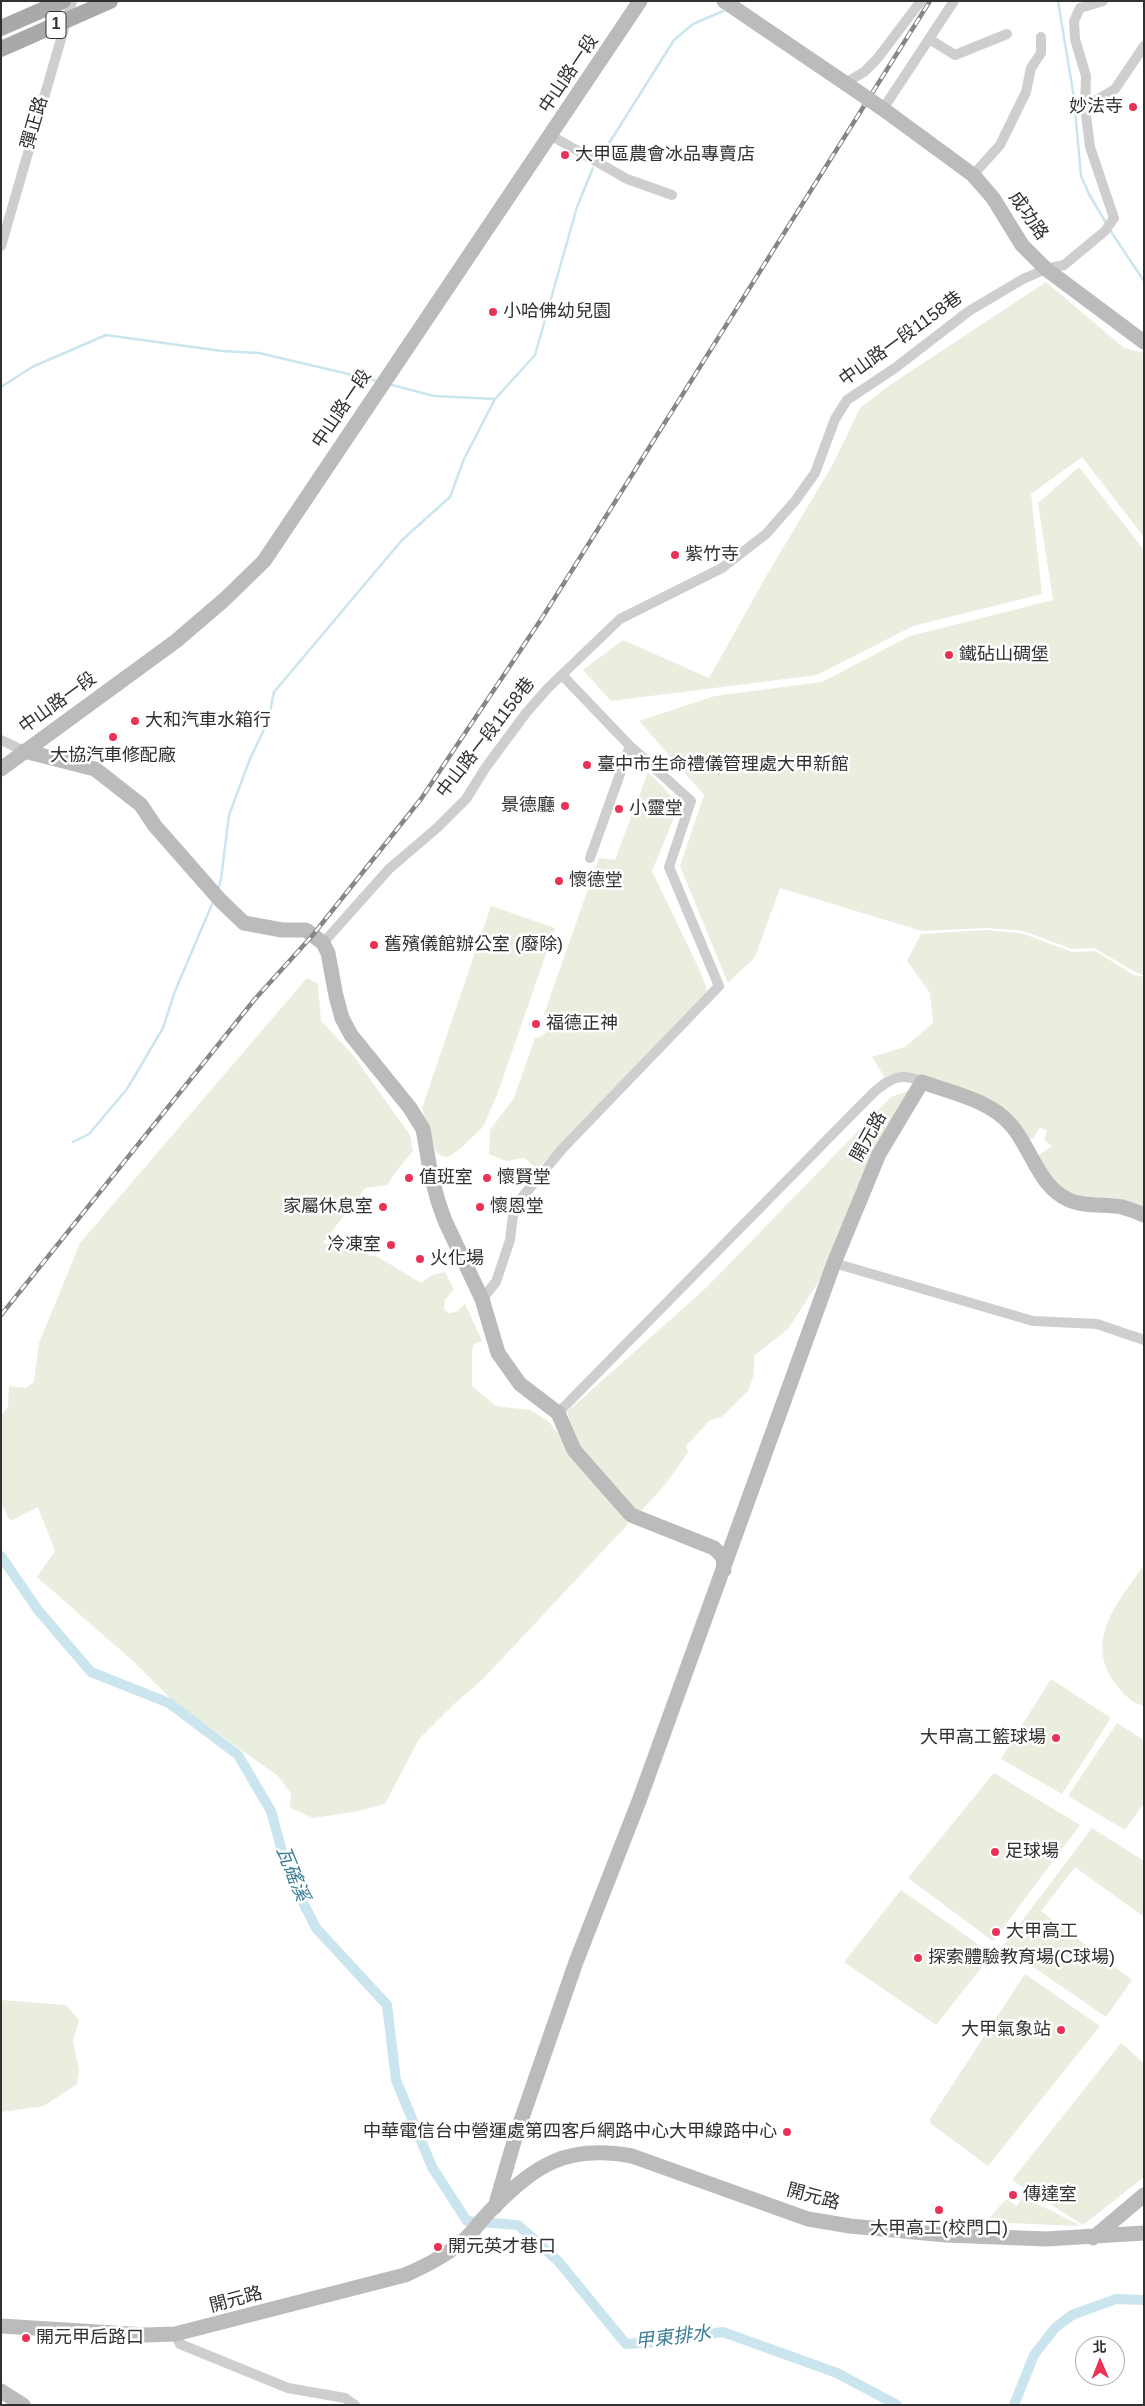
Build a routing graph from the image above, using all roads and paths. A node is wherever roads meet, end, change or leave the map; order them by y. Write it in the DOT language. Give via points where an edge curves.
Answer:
graph roads {
  1 [pos="63,1"];
  2 [pos="72,1"];
  3 [pos="110,1"];
  4 [pos="640,1"];
  5 [pos="724,1"];
  6 [pos="734,1"];
  7 [pos="921,1"];
  8 [pos="954,1"];
  9 [pos="1103,1"];
  10 [pos="749,16"];
  11 [pos="68,20"];
  12 [pos="1,28"];
  13 [pos="1007,34"];
  14 [pos="1041,37"];
  15 [pos="928,39"];
  16 [pos="1144,46"];
  17 [pos="1,49"];
  18 [pos="845,83"];
  19 [pos="1085,107"];
  20 [pos="883,109"];
  21 [pos="550,135"];
  22 [pos="973,175"];
  23 [pos="672,196"];
  24 [pos="1,246"];
  25 [pos="1046,270"];
  26 [pos="1144,342"];
  27 [pos="562,675"];
  28 [pos="1,740"];
  29 [pos="630,746"];
  30 [pos="24,751"];
  31 [pos="1,769"];
  32 [pos="590,858"];
  33 [pos="323,943"];
  34 [pos="922,1082"];
  35 [pos="1144,1215"];
  36 [pos="834,1263"];
  37 [pos="482,1299"];
  38 [pos="1144,1340"];
  39 [pos="558,1413"];
  40 [pos="724,1572"];
  41 [pos="509,2159"];
  42 [pos="522,2180"];
  43 [pos="1144,2195"];
  44 [pos="491,2211"];
  45 [pos="1144,2233"];
  46 [pos="1093,2238"];
  47 [pos="1,2326"];
  48 [pos="175,2334"];
  49 [pos="1,2391"];
  50 [pos="23,2405"];
  51 [pos="355,2405"];
  1 -- 12 [label="main road, 1"];
  2 -- 11 [label="street, 彈正路"];
  3 -- 11 [label="main road, 1"];
  4 -- 21 [label="street, 中山路一段"];
  5 -- 10 [label="street"];
  6 -- 10 [label="street"];
  7 -- 18 [label="street" via="877,59 864,72"];
  8 -- 15 [label="street"];
  9 -- 19 [label="street" via="1080,8 1074,22 1075,39 1086,76"];
  10 -- 18 [label="street"];
  11 -- 17 [label="main road, 1"];
  11 -- 24 [label="street, 彈正路" via="47,82"];
  13 -- 15 [label="street" via="955,55"];
  14 -- 22 [label="street" via="1041,52 1031,68 1026,92 1000,145"];
  15 -- 20 [label="street"];
  16 -- 19 [label="street" via="1115,89"];
  18 -- 20 [label="street, 成功路, bridge"];
  19 -- 25 [label="street, 中山路一段1158巷" via="1090,147 1114,218 1064,265"];
  20 -- 22 [label="street, 成功路"];
  21 -- 23 [label="street" via="627,179"];
  21 -- 30 [label="street, 中山路一段" via="264,561 176,641"];
  22 -- 25 [label="street, 成功路" via="1022,245"];
  25 -- 26 [label="street, 成功路"];
  25 -- 27 [label="street, 中山路一段1158巷" via="1023,279 969,311 847,400 835,419 815,473 795,502 766,534 722,568 620,620"];
  27 -- 29 [label="street"];
  27 -- 33 [label="street, 中山路一段1158巷" via="526,714 466,799 389,869"];
  28 -- 30 [label="street"];
  29 -- 32 [label="street"];
  29 -- 37 [label="street" via="691,801 669,867 719,986 563,1148 514,1207 510,1240 496,1282"];
  30 -- 31 [label="street, 中山路一段"];
  30 -- 33 [label="street" via="95,769 141,805 155,826 215,895 244,923 282,930 306,930"];
  33 -- 37 [label="street" via="342,1018 351,1035 423,1129 431,1175 443,1214"];
  34 -- 35 [label="street" via="988,1106 1003,1117 1018,1135 1043,1178 1052,1189 1069,1200 1124,1208"];
  34 -- 36 [label="street, 開元路" via="879,1154"];
  34 -- 39 [label="street" via="908,1076 888,1080 874,1092"];
  36 -- 38 [label="street" via="1033,1321 1097,1324"];
  36 -- 40 [label="street, 開元路"];
  37 -- 39 [label="street" via="498,1353 520,1384"];
  39 -- 40 [label="street" via="574,1450 631,1515 714,1548 723,1558"];
  40 -- 41 [label="street, 開元路" via="576,1962"];
  41 -- 42 [label="street"];
  41 -- 44 [label="street, 開元路"];
  42 -- 44 [label="street, 開元路"];
  42 -- 46 [label="street, 開元路" via="562,2158 606,2151 632,2156 808,2219 946,2235"];
  43 -- 46 [label="street"];
  44 -- 48 [label="street, 開元路" via="466,2238 427,2265 405,2275"];
  45 -- 46 [label="street, 開元路"];
  47 -- 48 [label="street, 開元路"];
  48 -- 51 [label="street" via="180,2344 288,2388 345,2398"];
  49 -- 50 [label="street"];
}
